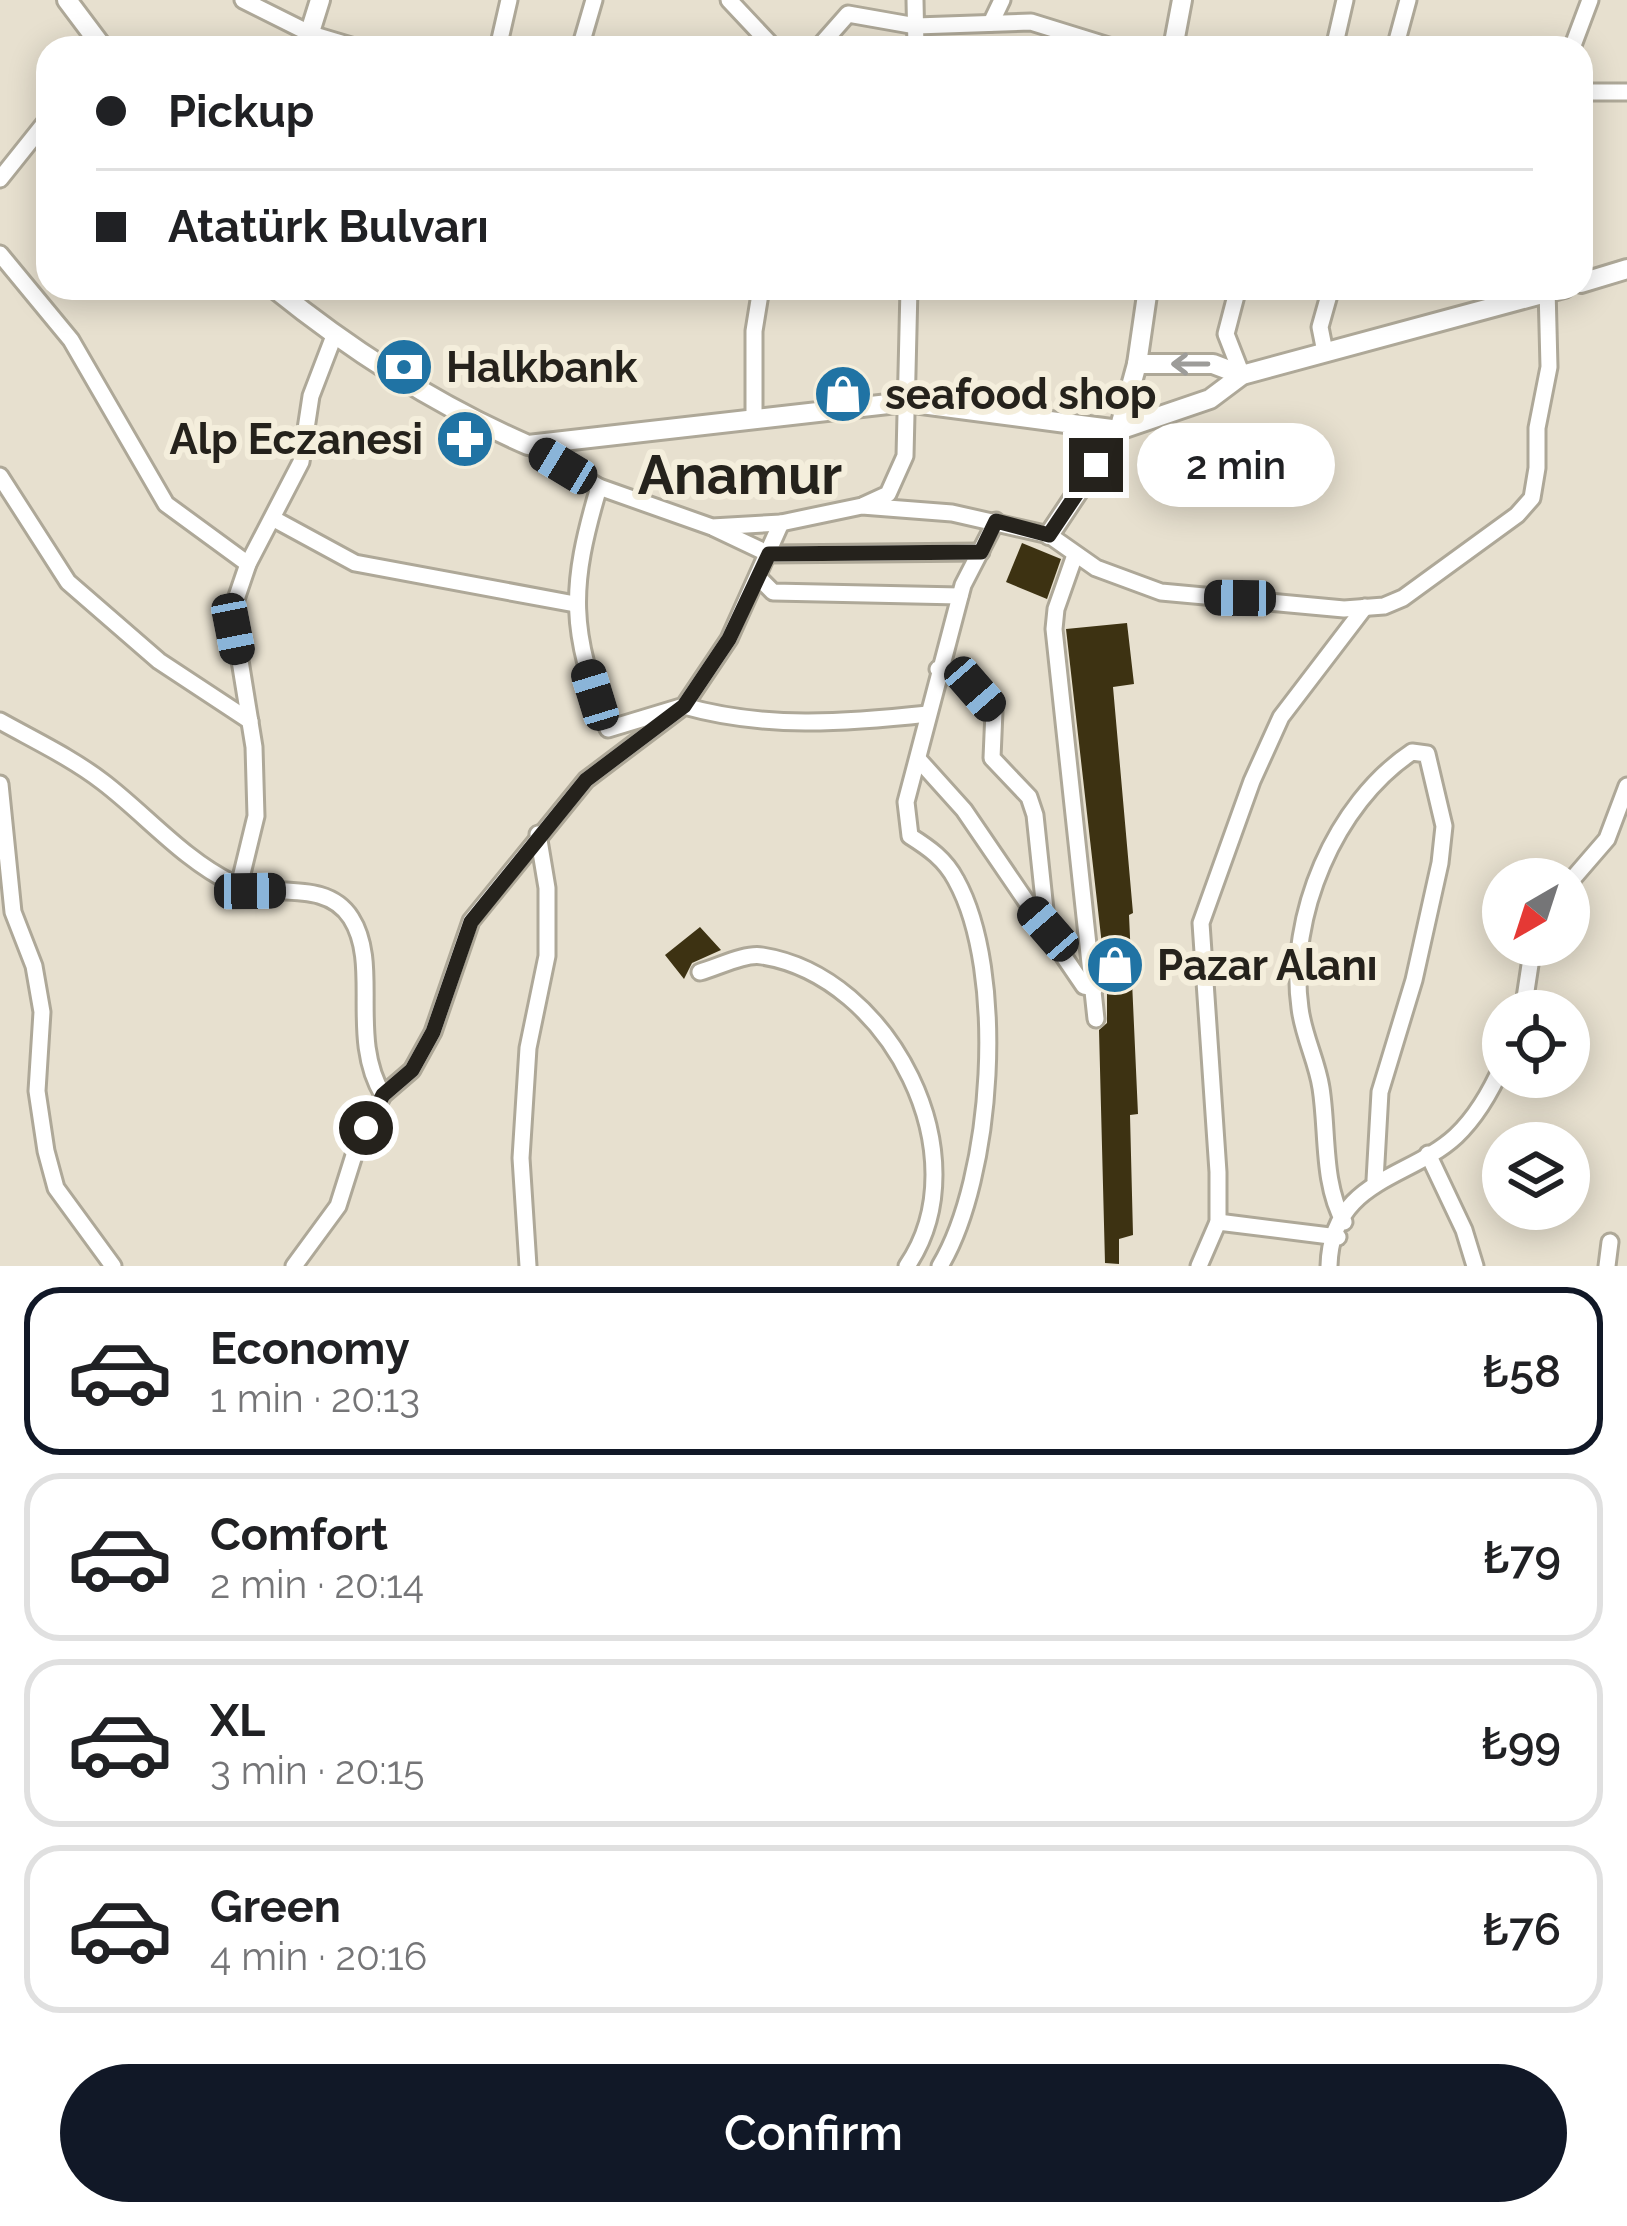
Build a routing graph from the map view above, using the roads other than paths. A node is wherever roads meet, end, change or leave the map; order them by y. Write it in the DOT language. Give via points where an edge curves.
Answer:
graph roads {
  1 [pos="68,0"];
  2 [pos="243,0"];
  3 [pos="320,0"];
  4 [pos="509,0"];
  5 [pos="594,0"];
  6 [pos="729,0"];
  7 [pos="754,0"];
  8 [pos="914,0"];
  9 [pos="1002,0"];
  10 [pos="1183,0"];
  11 [pos="1345,0"];
  12 [pos="1408,0"];
  13 [pos="1590,0"];
  14 [pos="749,19"];
  15 [pos="991,23"];
  16 [pos="916,26"];
  17 [pos="94,36"];
  18 [pos="300,36"];
  19 [pos="309,36"];
  20 [pos="501,36"];
  21 [pos="584,36"];
  22 [pos="764,36"];
  23 [pos="829,36"];
  24 [pos="916,36"];
  25 [pos="1076,36"];
  26 [pos="1176,36"];
  27 [pos="1337,36"];
  28 [pos="1398,36"];
  29 [pos="1576,36"];
  30 [pos="1593,92"];
  31 [pos="1627,92"];
  32 [pos="36,133"];
  33 [pos="0,178"];
  34 [pos="0,254"];
  35 [pos="1627,269"];
  36 [pos="1593,279"];
  37 [pos="36,298"];
  38 [pos="38,300"];
  39 [pos="289,300"];
  40 [pos="759,300"];
  41 [pos="909,300"];
  42 [pos="1146,300"];
  43 [pos="1235,300"];
  44 [pos="1328,300"];
  45 [pos="1516,300"];
  46 [pos="1552,300"];
  47 [pos="334,336"];
  48 [pos="1325,352"];
  49 [pos="1137,364"];
  50 [pos="1242,375"];
  51 [pos="906,401"];
  52 [pos="754,418"];
  53 [pos="1119,430"];
  54 [pos="528,445"];
  55 [pos="0,476"];
  56 [pos="599,487"];
  57 [pos="862,506"];
  58 [pos="274,519"];
  59 [pos="996,521"];
  60 [pos="781,523"];
  61 [pos="712,527"];
  62 [pos="1049,535"];
  63 [pos="981,552"];
  64 [pos="769,554"];
  65 [pos="1075,555"];
  66 [pos="248,564"];
  67 [pos="760,580"];
  68 [pos="960,596"];
  69 [pos="575,604"];
  70 [pos="1365,608"];
  71 [pos="938,669"];
  72 [pos="684,706"];
  73 [pos="928,714"];
  74 [pos="0,721"];
  75 [pos="250,721"];
  76 [pos="919,760"];
  77 [pos="0,784"];
  78 [pos="1627,786"];
  79 [pos="538,834"];
  80 [pos="1590,859"];
  81 [pos="239,886"];
  82 [pos="7,909"];
  83 [pos="1048,929"];
  84 [pos="700,972"];
  85 [pos="1095,988"];
  86 [pos="1096,1019"];
  87 [pos="383,1095"];
  88 [pos="1482,1096"];
  89 [pos="1427,1154"];
  90 [pos="1375,1180"];
  91 [pos="1218,1222"];
  92 [pos="1341,1229"];
  93 [pos="1610,1242"];
  94 [pos="113,1266"];
  95 [pos="294,1266"];
  96 [pos="528,1266"];
  97 [pos="907,1266"];
  98 [pos="940,1266"];
  99 [pos="1199,1266"];
  100 [pos="1329,1266"];
  101 [pos="1475,1266"];
  102 [pos="1607,1266"];
  1 -- 17 [label="street"];
  2 -- 18 [label="street"];
  3 -- 19 [label="street"];
  4 -- 20 [label="street"];
  5 -- 21 [label="street"];
  6 -- 14 [label="street"];
  7 -- 14 [label="street"];
  8 -- 16 [label="street"];
  9 -- 15 [label="street"];
  10 -- 26 [label="street"];
  11 -- 27 [label="street"];
  12 -- 28 [label="street"];
  13 -- 29 [label="street"];
  14 -- 22 [label="street"];
  15 -- 16 [label="street"];
  15 -- 25 [label="street" via="1031,22"];
  16 -- 23 [label="street" via="848,14"];
  16 -- 24 [label="street"];
  30 -- 31 [label="street"];
  32 -- 33 [label="street"];
  34 -- 37 [label="street"];
  35 -- 36 [label="street"];
  38 -- 66 [label="street" via="71,340 166,504"];
  39 -- 47 [label="street"];
  40 -- 52 [label="street"];
  41 -- 51 [label="street"];
  42 -- 49 [label="street"];
  43 -- 50 [label="street" via="1226,334"];
  44 -- 48 [label="street" via="1320,327"];
  45 -- 48 [label="street"];
  46 -- 70 [label="street" via="1532,498 1403,598"];
  47 -- 54 [label="street"];
  47 -- 58 [label="street" via="311,396 301,463"];
  48 -- 50 [label="street"];
  50 -- 49 [label="street, one-way" via="1213,364"];
  49 -- 53 [label="street"];
  50 -- 53 [label="street" via="1210,399"];
  51 -- 52 [label="street"];
  51 -- 53 [label="street"];
  51 -- 57 [label="street" via="899,479 889,494"];
  52 -- 54 [label="street"];
  53 -- 62 [label="street"];
  54 -- 56 [label="street"];
  55 -- 75 [label="street" via="68,582 159,661"];
  56 -- 61 [label="street"];
  56 -- 69 [label="street" via="578,559"];
  57 -- 59 [label="street"];
  57 -- 60 [label="street"];
  58 -- 66 [label="street"];
  58 -- 69 [label="street" via="355,563"];
  59 -- 62 [label="street"];
  59 -- 63 [label="street"];
  60 -- 61 [label="street"];
  60 -- 64 [label="street"];
  61 -- 64 [label="street"];
  62 -- 65 [label="street"];
  63 -- 64 [label="street"];
  63 -- 68 [label="street"];
  64 -- 67 [label="street"];
  65 -- 70 [label="street" via="1161,592"];
  65 -- 85 [label="street" via="1054,629"];
  66 -- 75 [label="street" via="232,611"];
  67 -- 68 [label="street" via="773,592"];
  67 -- 72 [label="street"];
  68 -- 71 [label="street"];
  69 -- 72 [label="street" via="608,728"];
  70 -- 91 [label="street" via="1281,717 1201,923"];
  71 -- 73 [label="street"];
  71 -- 83 [label="street" via="975,689 994,711 992,758 1035,814"];
  72 -- 73 [label="street" via="830,724"];
  72 -- 79 [label="street" via="586,780"];
  73 -- 76 [label="street"];
  74 -- 81 [label="street" via="99,779 213,874"];
  75 -- 81 [label="street" via="256,816"];
  76 -- 83 [label="street"];
  76 -- 98 [label="street" via="906,802 910,836 937,853 957,880 986,1006 976,1179"];
  77 -- 82 [label="street"];
  78 -- 80 [label="street" via="1607,839"];
  79 -- 87 [label="street" via="471,922 433,1032 412,1070"];
  79 -- 96 [label="street" via="547,956 528,1048 522,1136"];
  81 -- 87 [label="street" via="317,895 353,921 365,1062"];
  82 -- 94 [label="street" via="34,966 42,1012 37,1091 56,1189"];
  83 -- 85 [label="street" via="1084,986"];
  84 -- 97 [label="street" via="759,955 831,981 875,1018 923,1103 932,1207"];
  85 -- 86 [label="street"];
  87 -- 95 [label="street" via="338,1206"];
  88 -- 89 [label="street" via="1455,1138"];
  89 -- 90 [label="street"];
  89 -- 101 [label="street"];
  90 -- 92 [label="street"];
  90 -- 92 [label="street" via="1380,1092 1422,946 1444,826 1427,754 1412,752 1388,768 1338,837 1298,941 1300,1010 1321,1085"];
  91 -- 92 [label="street"];
  91 -- 99 [label="street"];
  92 -- 100 [label="street"];
  93 -- 102 [label="street"];
}
